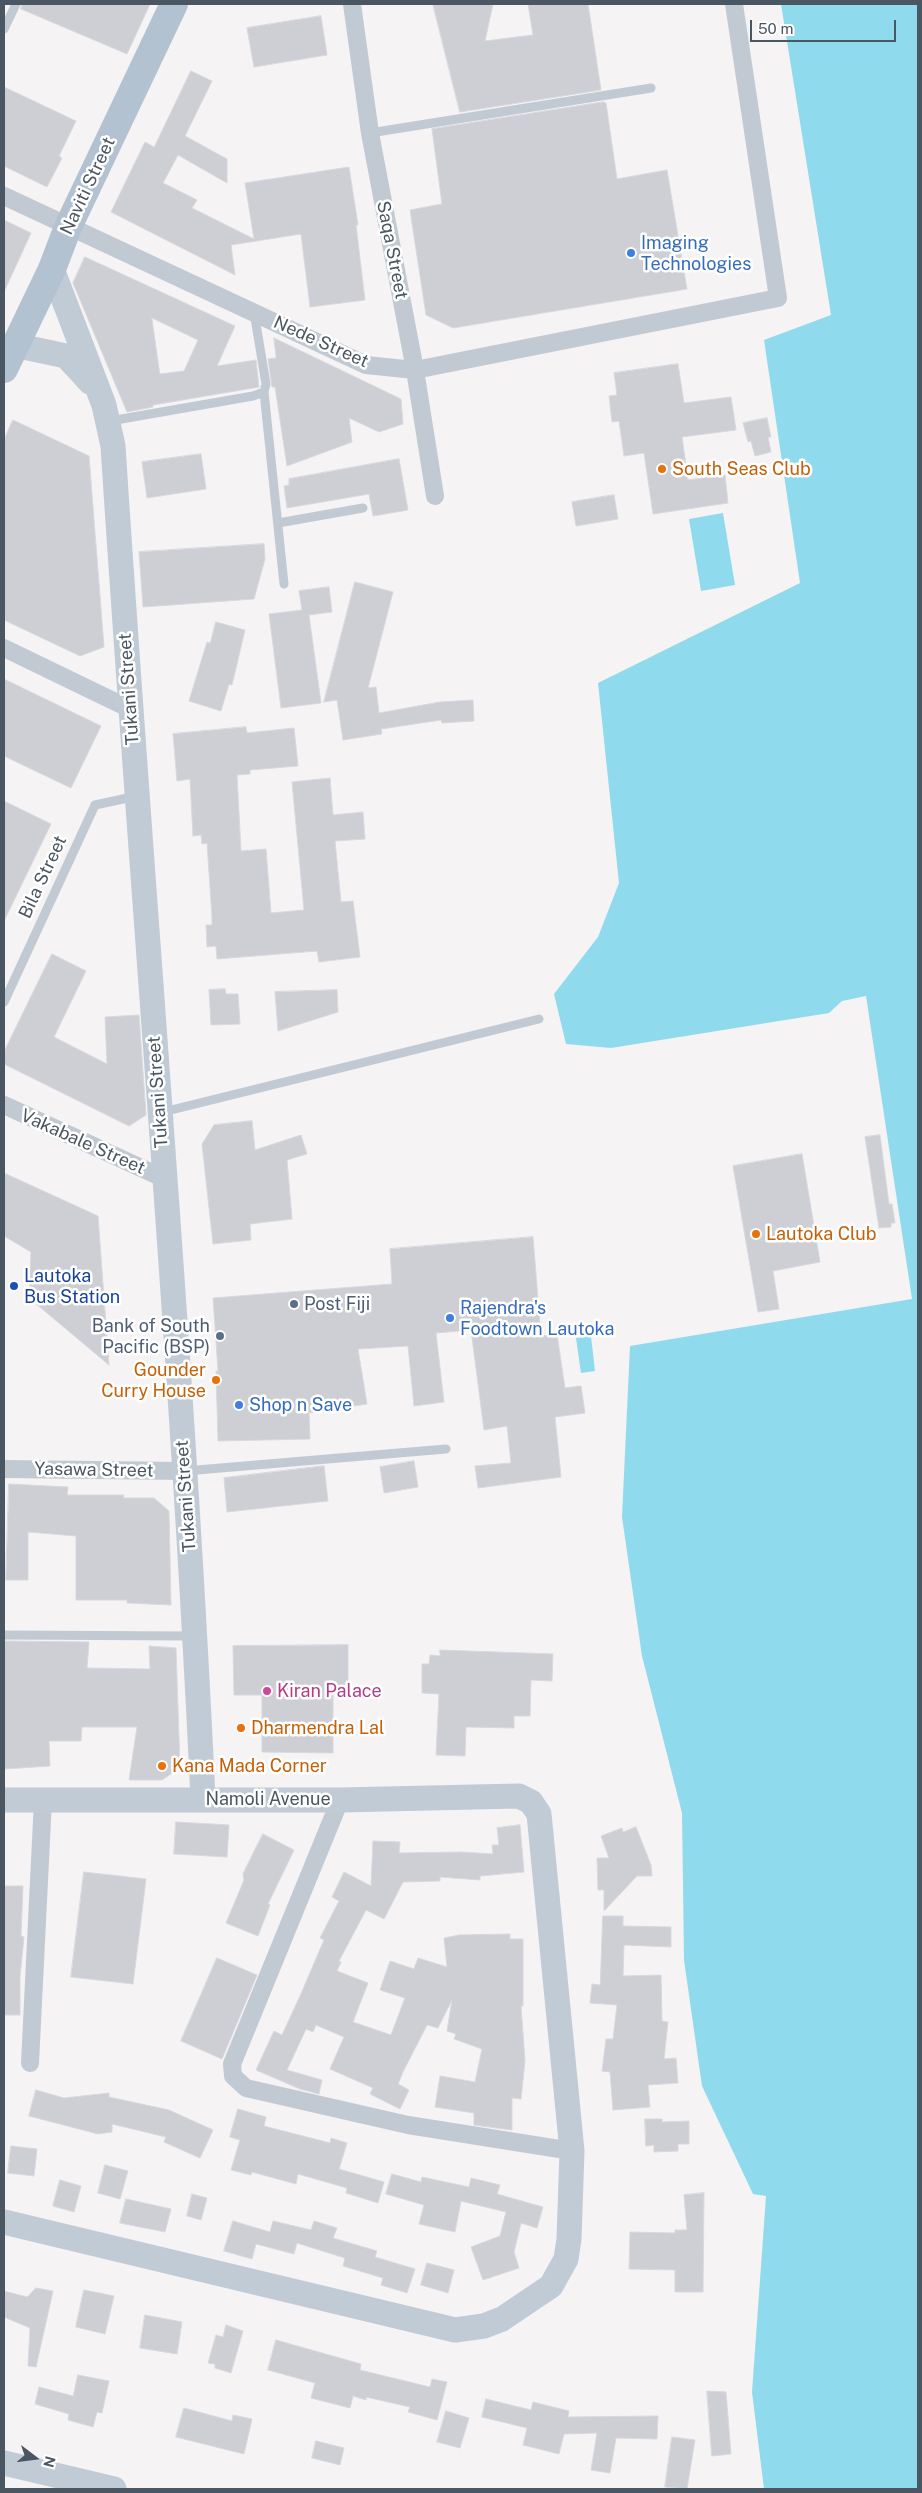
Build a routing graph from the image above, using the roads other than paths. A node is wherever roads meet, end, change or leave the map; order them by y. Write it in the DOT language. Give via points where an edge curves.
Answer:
graph roads {
  1 [pos="16,4"];
  2 [pos="174,4"];
  3 [pos="352,4"];
  4 [pos="734,4"];
  5 [pos="4,29"];
  6 [pos="651,88"];
  7 [pos="370,132"];
  8 [pos="4,196"];
  9 [pos="68,227"];
  10 [pos="52,269"];
  11 [pos="254,312"];
  12 [pos="9,357"];
  13 [pos="415,370"];
  14 [pos="96,389"];
  15 [pos="264,392"];
  16 [pos="109,421"];
  17 [pos="435,496"];
  18 [pos="364,508"];
  19 [pos="278,523"];
  20 [pos="284,584"];
  21 [pos="4,648"];
  22 [pos="130,709"];
  23 [pos="137,796"];
  24 [pos="4,1002"];
  25 [pos="539,1019"];
  26 [pos="4,1106"];
  27 [pos="160,1113"];
  28 [pos="163,1178"];
  29 [pos="446,1449"];
  30 [pos="4,1469"];
  31 [pos="185,1471"];
  32 [pos="4,1635"];
  33 [pos="196,1636"];
  34 [pos="204,1799"];
  35 [pos="4,1800"];
  36 [pos="43,1800"];
  37 [pos="340,1800"];
  38 [pos="30,2063"];
  39 [pos="572,2151"];
  40 [pos="4,2222"];
  41 [pos="4,2463"];
  42 [pos="114,2489"];
  1 -- 5 [label="lane"];
  2 -- 9 [label="main road, Naviti Street"];
  3 -- 7 [label="street, Saqa Street"];
  4 -- 13 [label="street, Nede Street" via="778,298"];
  6 -- 7 [label="lane"];
  7 -- 13 [label="street, Saqa Street"];
  8 -- 9 [label="street, Nede Street"];
  9 -- 10 [label="main road, Naviti Street"];
  9 -- 11 [label="street, Nede Street"];
  10 -- 12 [label="main road, Naviti Street"];
  10 -- 14 [label="street, Tukani Street"];
  11 -- 13 [label="street, Nede Street" via="366,365"];
  11 -- 15 [label="lane" via="266,384"];
  12 -- 14 [label="street, Tukani Street" via="66,356"];
  13 -- 17 [label="street, Saqa Street"];
  14 -- 16 [label="street, Tukani Street"];
  15 -- 16 [label="lane"];
  15 -- 19 [label="lane"];
  16 -- 22 [label="street, Tukani Street"];
  18 -- 19 [label="lane"];
  19 -- 20 [label="lane"];
  21 -- 22 [label="street"];
  22 -- 23 [label="street, Tukani Street"];
  23 -- 24 [label="lane, Bila Street" via="95,805"];
  23 -- 27 [label="street, Tukani Street"];
  25 -- 27 [label="lane"];
  26 -- 28 [label="street, Vakabale Street"];
  27 -- 28 [label="street, Tukani Street"];
  28 -- 31 [label="street, Tukani Street"];
  29 -- 31 [label="lane"];
  30 -- 31 [label="street, Yasawa Street"];
  31 -- 33 [label="street, Tukani Street"];
  32 -- 33 [label="lane"];
  33 -- 34 [label="street, Tukani Street"];
  34 -- 36 [label="street, Namoli Avenue"];
  34 -- 37 [label="street, Namoli Avenue"];
  35 -- 36 [label="street, Namoli Avenue"];
  36 -- 38 [label="street"];
  37 -- 39 [label="street, Namoli Avenue" via="518,1796 531,1802 539,1814"];
  37 -- 39 [label="street" via="232,2064 233,2076 246,2088 408,2125"];
  39 -- 40 [label="street" via="569,2239 566,2259 558,2276 550,2286 502,2319 468,2330 455,2330"];
  41 -- 42 [label="street"];
}
